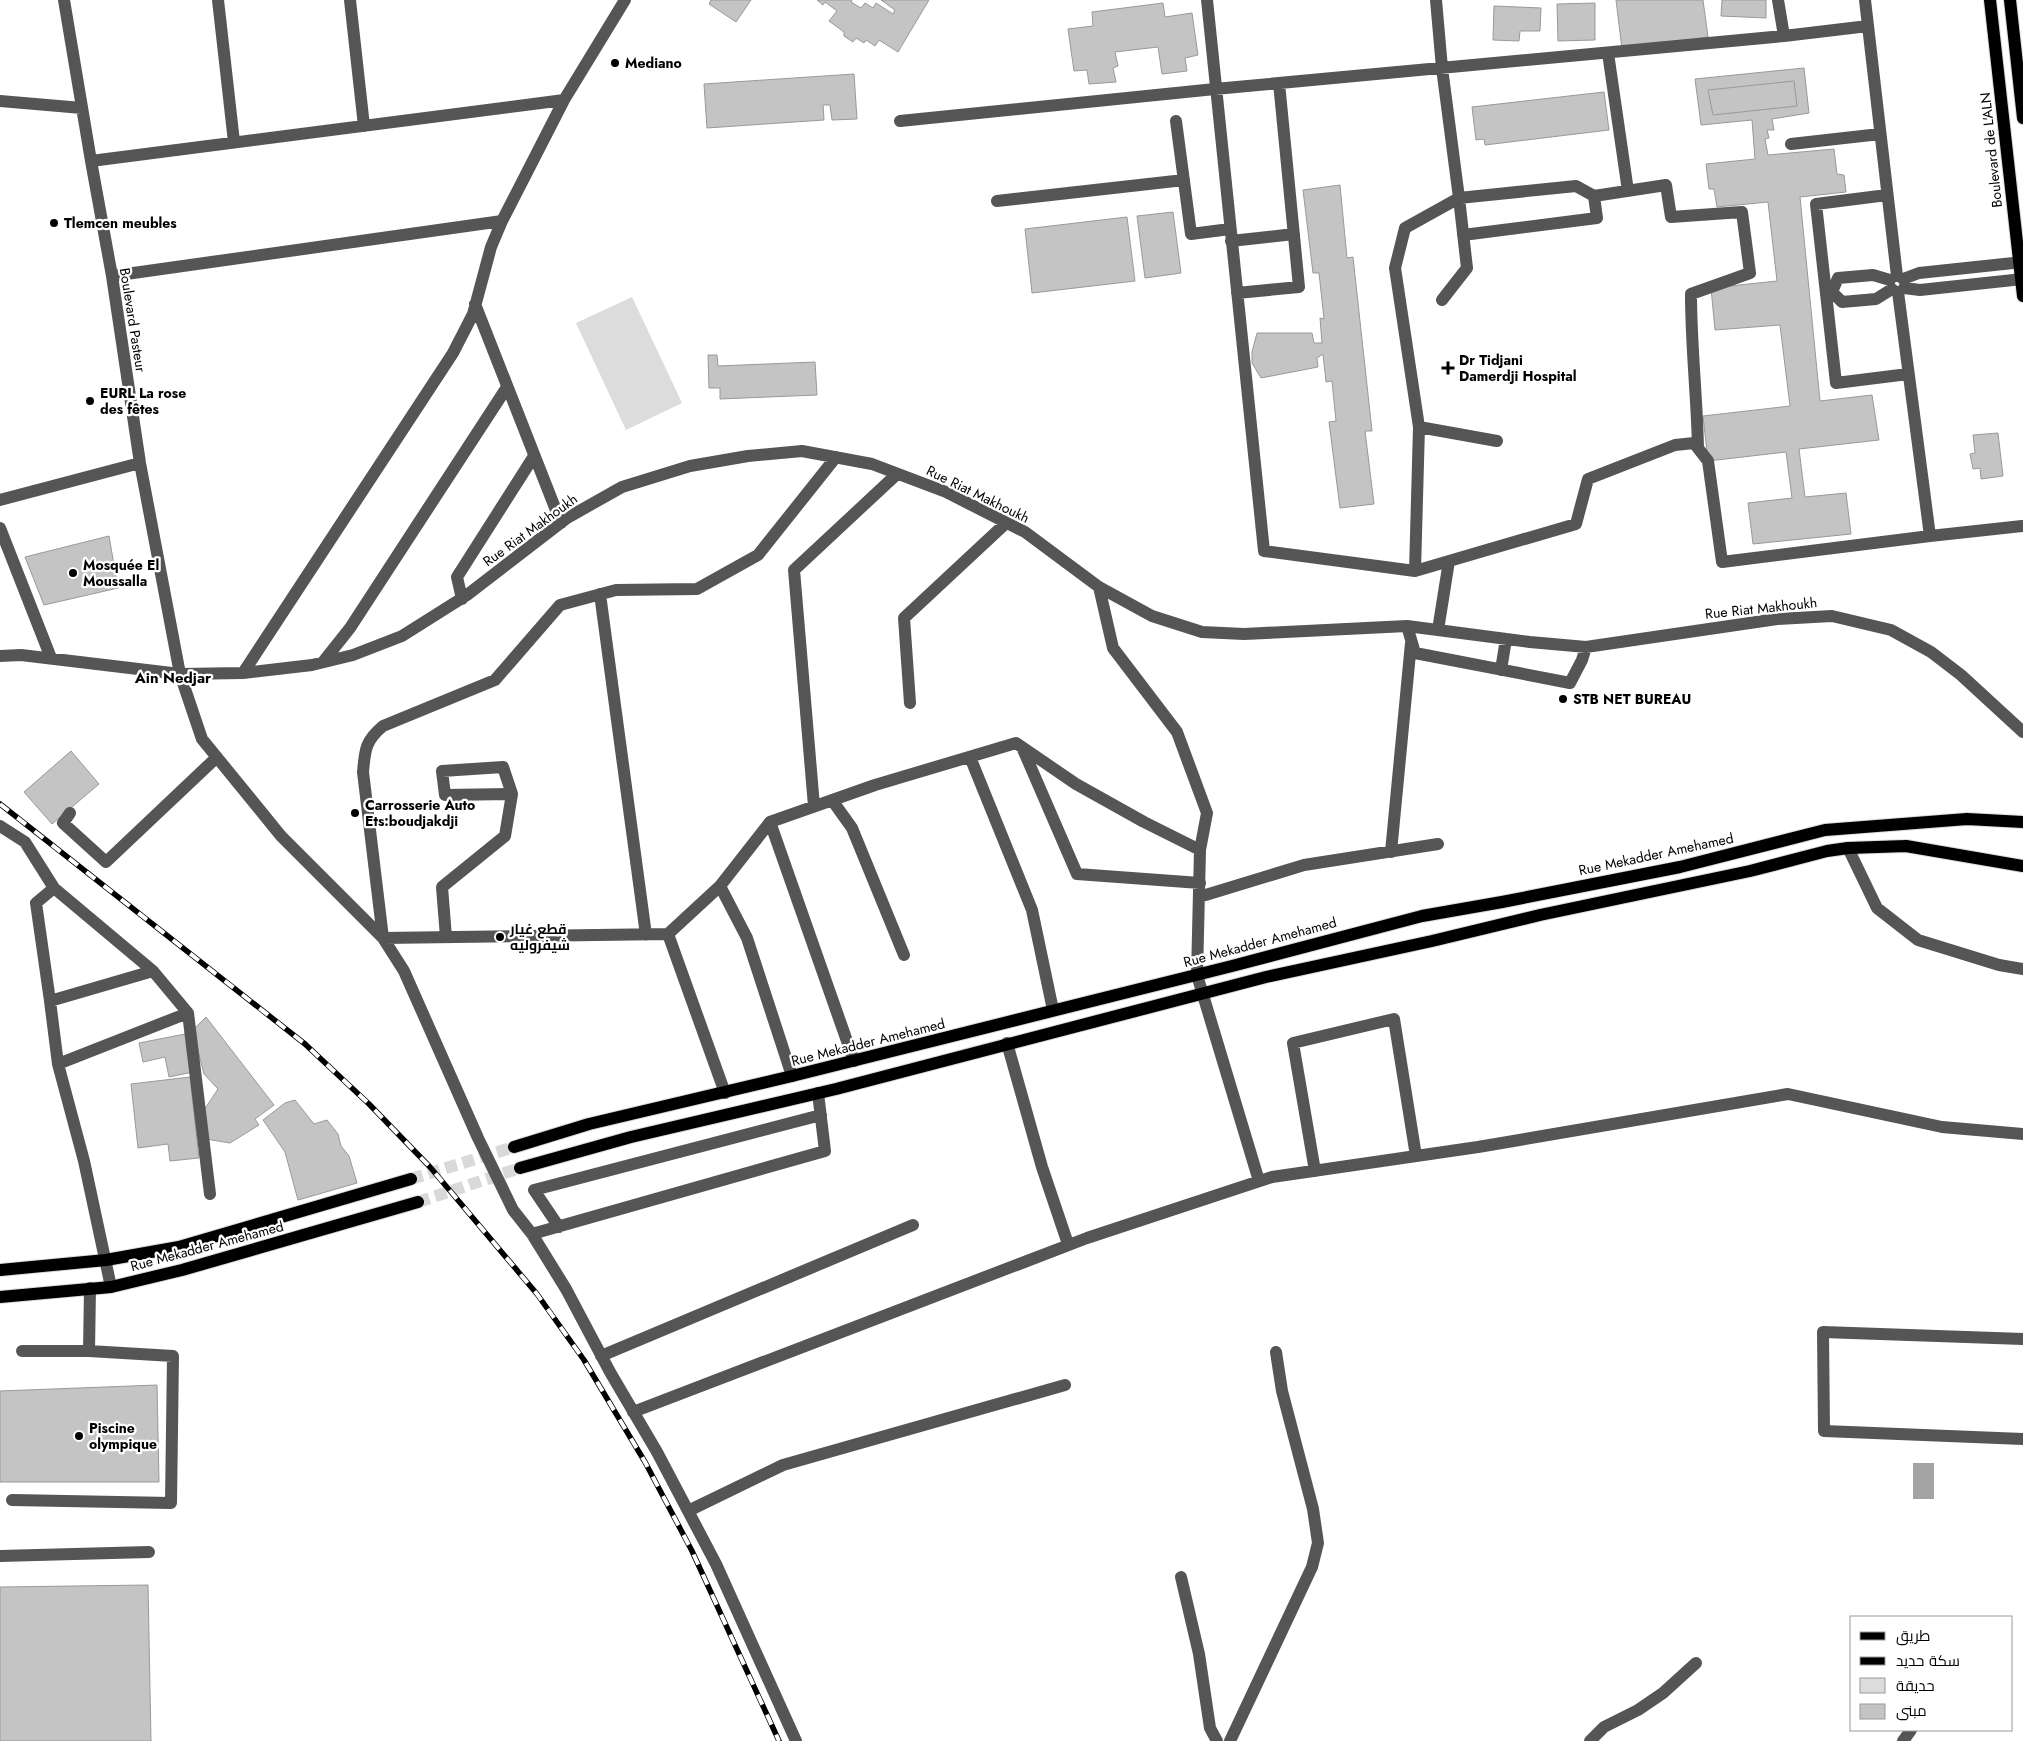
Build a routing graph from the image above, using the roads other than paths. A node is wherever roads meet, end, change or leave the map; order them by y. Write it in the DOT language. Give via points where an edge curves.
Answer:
graph roads {
  1 [pos="64,0"];
  2 [pos="218,0"];
  3 [pos="350,0"];
  4 [pos="625,0"];
  5 [pos="1207,0"];
  6 [pos="1436,0"];
  7 [pos="1778,0"];
  8 [pos="1865,0"];
  9 [pos="1990,0"];
  10 [pos="2010,0"];
  11 [pos="1868,26"];
  12 [pos="1784,36"];
  13 [pos="1608,53"];
  14 [pos="1442,68"];
  15 [pos="1280,83"];
  16 [pos="1216,89"];
  17 [pos="564,100"];
  18 [pos="0,101"];
  19 [pos="82,108"];
  20 [pos="2023,118"];
  21 [pos="900,121"];
  22 [pos="1176,121"];
  23 [pos="364,126"];
  24 [pos="1880,134"];
  25 [pos="234,142"];
  26 [pos="1791,144"];
  27 [pos="91,162"];
  28 [pos="1184,180"];
  29 [pos="1628,191"];
  30 [pos="1887,195"];
  31 [pos="1594,196"];
  32 [pos="1459,198"];
  33 [pos="997,202"];
  34 [pos="2018,214"];
  35 [pos="502,221"];
  36 [pos="1294,234"];
  37 [pos="1231,235"];
  38 [pos="1464,235"];
  39 [pos="2021,262"];
  40 [pos="112,276"];
  41 [pos="2022,279"];
  42 [pos="1898,284"];
  43 [pos="1829,292"];
  44 [pos="1237,293"];
  45 [pos="2023,296"];
  46 [pos="1442,300"];
  47 [pos="476,304"];
  48 [pos="1908,374"];
  49 [pos="508,387"];
  50 [pos="1419,427"];
  51 [pos="1497,441"];
  52 [pos="1698,448"];
  53 [pos="534,456"];
  54 [pos="836,457"];
  55 [pos="140,463"];
  56 [pos="898,474"];
  57 [pos="0,500"];
  58 [pos="560,523"];
  59 [pos="1006,523"];
  60 [pos="2022,526"];
  61 [pos="0,528"];
  62 [pos="1930,536"];
  63 [pos="1449,561"];
  64 [pos="1415,571"];
  65 [pos="1100,587"];
  66 [pos="600,594"];
  67 [pos="462,598"];
  68 [pos="1407,626"];
  69 [pos="1438,630"];
  70 [pos="1506,639"];
  71 [pos="1411,641"];
  72 [pos="1586,647"];
  73 [pos="0,656"];
  74 [pos="50,658"];
  75 [pos="323,662"];
  76 [pos="1501,670"];
  77 [pos="243,673"];
  78 [pos="180,674"];
  79 [pos="910,703"];
  80 [pos="2023,732"];
  81 [pos="1022,747"];
  82 [pos="217,757"];
  83 [pos="970,757"];
  84 [pos="512,794"];
  85 [pos="832,800"];
  86 [pos="814,806"];
  87 [pos="70,813"];
  88 [pos="770,822"];
  89 [pos="2023,822"];
  90 [pos="0,826"];
  91 [pos="1438,844"];
  92 [pos="1848,848"];
  93 [pos="1200,850"];
  94 [pos="1390,852"];
  95 [pos="2023,866"];
  96 [pos="1200,883"];
  97 [pos="720,886"];
  98 [pos="54,888"];
  99 [pos="1199,897"];
  100 [pos="668,934"];
  101 [pos="646,935"];
  102 [pos="446,937"];
  103 [pos="383,938"];
  104 [pos="904,955"];
  105 [pos="2023,969"];
  106 [pos="153,971"];
  107 [pos="1198,975"];
  108 [pos="1203,993"];
  109 [pos="50,1001"];
  110 [pos="1053,1010"];
  111 [pos="188,1013"];
  112 [pos="1007,1043"];
  113 [pos="854,1061"];
  114 [pos="58,1064"];
  115 [pos="792,1076"];
  116 [pos="725,1093"];
  117 [pos="818,1093"];
  118 [pos="820,1115"];
  119 [pos="2023,1134"];
  120 [pos="514,1147"];
  121 [pos="1416,1156"];
  122 [pos="520,1168"];
  123 [pos="1315,1171"];
  124 [pos="411,1179"];
  125 [pos="1259,1181"];
  126 [pos="210,1194"];
  127 [pos="418,1202"];
  128 [pos="913,1225"];
  129 [pos="559,1227"];
  130 [pos="532,1234"];
  131 [pos="1068,1244"];
  132 [pos="106,1260"];
  133 [pos="0,1270"];
  134 [pos="111,1287"];
  135 [pos="90,1288"];
  136 [pos="0,1297"];
  137 [pos="2023,1339"];
  138 [pos="22,1351"];
  139 [pos="89,1351"];
  140 [pos="1276,1352"];
  141 [pos="601,1356"];
  142 [pos="1065,1385"];
  143 [pos="633,1412"];
  144 [pos="2023,1439"];
  145 [pos="12,1500"];
  146 [pos="688,1511"];
  147 [pos="149,1552"];
  148 [pos="0,1556"];
  149 [pos="1182,1577"];
  150 [pos="1696,1663"];
  151 [pos="796,1741"];
  152 [pos="1217,1741"];
  153 [pos="1230,1741"];
  154 [pos="1590,1741"];
  1 -- 19 [label="street, Boulevard Pasteur"];
  2 -- 25 [label="street"];
  3 -- 23 [label="street"];
  4 -- 17 [label="street"];
  5 -- 16 [label="street"];
  6 -- 14 [label="street"];
  7 -- 12 [label="street"];
  8 -- 11 [label="street"];
  9 -- 34 [label="main road, Boulevard de L'ALN"];
  10 -- 20 [label="main road"];
  11 -- 12 [label="street"];
  11 -- 24 [label="street"];
  12 -- 13 [label="street"];
  13 -- 14 [label="street"];
  13 -- 29 [label="street"];
  14 -- 15 [label="street"];
  14 -- 32 [label="street"];
  15 -- 16 [label="street"];
  15 -- 36 [label="street"];
  16 -- 21 [label="street"];
  16 -- 37 [label="street"];
  17 -- 23 [label="street"];
  17 -- 35 [label="street"];
  18 -- 19 [label="street"];
  19 -- 27 [label="street, Boulevard Pasteur"];
  22 -- 28 [label="street"];
  23 -- 25 [label="street"];
  24 -- 26 [label="street"];
  24 -- 30 [label="street"];
  25 -- 27 [label="street"];
  27 -- 40 [label="street, Boulevard Pasteur"];
  28 -- 33 [label="street"];
  28 -- 37 [label="street" via="1191,234"];
  29 -- 31 [label="street"];
  29 -- 52 [label="street" via="1666,185 1671,217 1742,212 1750,273 1691,294 1691,350"];
  30 -- 42 [label="street"];
  30 -- 43 [label="street" via="1816,204"];
  31 -- 32 [label="street" via="1576,186"];
  31 -- 38 [label="street" via="1597,218"];
  32 -- 38 [label="street"];
  32 -- 50 [label="street" via="1405,228 1395,268"];
  34 -- 39 [label="main road, Boulevard de L'ALN"];
  35 -- 40 [label="street"];
  35 -- 47 [label="street" via="491,247"];
  36 -- 37 [label="street"];
  36 -- 44 [label="street" via="1299,287"];
  37 -- 44 [label="street"];
  38 -- 46 [label="street" via="1467,268"];
  39 -- 41 [label="main road, Boulevard de L'ALN"];
  39 -- 42 [label="street" via="1918,273"];
  40 -- 55 [label="street, Boulevard Pasteur"];
  41 -- 42 [label="street" via="1920,290"];
  41 -- 45 [label="main road, Boulevard de L'ALN"];
  42 -- 43 [label="street" via="1876,299 1842,302"];
  42 -- 43 [label="street" via="1873,275 1838,278"];
  42 -- 48 [label="street"];
  43 -- 48 [label="street" via="1836,383"];
  44 -- 64 [label="street" via="1264,551"];
  47 -- 49 [label="street"];
  47 -- 77 [label="street" via="453,353"];
  48 -- 62 [label="street"];
  49 -- 53 [label="street"];
  49 -- 75 [label="street" via="350,628"];
  50 -- 51 [label="street"];
  50 -- 64 [label="street"];
  52 -- 62 [label="street" via="1708,461 1722,562"];
  52 -- 63 [label="street" via="1694,443 1675,445 1588,479 1576,524"];
  53 -- 58 [label="street"];
  53 -- 67 [label="street" via="457,577"];
  54 -- 56 [label="street, Rue Riat Makhoukh" via="872,464"];
  54 -- 58 [label="street, Rue Riat Makhoukh" via="802,451 690,466 622,487"];
  54 -- 66 [label="street" via="758,555 697,589 616,590"];
  55 -- 57 [label="street"];
  55 -- 78 [label="street, Boulevard Pasteur"];
  56 -- 59 [label="street, Rue Riat Makhoukh" via="946,492"];
  56 -- 86 [label="street" via="794,570"];
  58 -- 67 [label="street, Rue Riat Makhoukh"];
  59 -- 65 [label="street, Rue Riat Makhoukh" via="1025,532"];
  59 -- 79 [label="street" via="904,618"];
  60 -- 62 [label="street"];
  61 -- 74 [label="street"];
  63 -- 64 [label="street"];
  63 -- 69 [label="street"];
  65 -- 68 [label="street, Rue Riat Makhoukh" via="1152,616 1202,632 1244,634"];
  65 -- 93 [label="street" via="1113,648 1177,732 1207,813"];
  66 -- 101 [label="street"];
  66 -- 103 [label="street" via="560,604 494,680 384,726 373,734 366,746 363,772"];
  67 -- 75 [label="street, Rue Riat Makhoukh" via="402,636 353,655"];
  68 -- 69 [label="street, Rue Riat Makhoukh"];
  68 -- 71 [label="street"];
  69 -- 70 [label="street, Rue Riat Makhoukh"];
  70 -- 72 [label="street, Rue Riat Makhoukh"];
  70 -- 76 [label="street"];
  71 -- 76 [label="street" via="1415,653"];
  71 -- 94 [label="street"];
  72 -- 76 [label="street" via="1570,683"];
  72 -- 80 [label="street, Rue Riat Makhoukh" via="1777,618 1832,616 1891,630 1931,652"];
  73 -- 74 [label="street, Rue Riat Makhoukh"];
  74 -- 78 [label="street, Rue Riat Makhoukh"];
  75 -- 77 [label="street, Rue Riat Makhoukh"];
  77 -- 78 [label="street, Rue Riat Makhoukh"];
  78 -- 82 [label="street, Boulevard Pasteur" via="202,739"];
  81 -- 83 [label="street" via="1016,743"];
  81 -- 93 [label="street" via="1076,784"];
  81 -- 96 [label="street" via="1076,874"];
  82 -- 87 [label="street" via="106,862 63,823"];
  82 -- 103 [label="street, Boulevard Pasteur" via="281,836"];
  83 -- 85 [label="street"];
  83 -- 110 [label="street" via="1032,910"];
  84 -- 84 [label="street" via="445,794 442,771 503,767"];
  84 -- 102 [label="street" via="505,836 442,887"];
  85 -- 86 [label="street"];
  85 -- 104 [label="street" via="852,828"];
  86 -- 88 [label="street"];
  88 -- 97 [label="street"];
  88 -- 113 [label="street"];
  89 -- 107 [label="main road, Rue Mekadder Amehamed" via="1967,819 1825,830 1680,867 1422,916"];
  90 -- 98 [label="street" via="24,842"];
  91 -- 94 [label="street"];
  92 -- 95 [label="main road" via="1906,846"];
  92 -- 105 [label="street" via="1877,908 1918,940 1999,965"];
  92 -- 108 [label="main road"];
  93 -- 96 [label="street"];
  94 -- 99 [label="street" via="1304,865"];
  96 -- 99 [label="street"];
  97 -- 100 [label="street"];
  97 -- 115 [label="street" via="747,938"];
  98 -- 106 [label="street"];
  98 -- 109 [label="street" via="36,903"];
  99 -- 107 [label="street"];
  100 -- 101 [label="street"];
  100 -- 116 [label="street"];
  101 -- 102 [label="street"];
  102 -- 103 [label="street"];
  103 -- 130 [label="street" via="404,972 514,1210"];
  106 -- 109 [label="street"];
  106 -- 111 [label="street"];
  107 -- 108 [label="street"];
  107 -- 110 [label="main road, Rue Mekadder Amehamed"];
  108 -- 112 [label="main road"];
  108 -- 125 [label="street"];
  109 -- 114 [label="street"];
  110 -- 113 [label="main road, Rue Mekadder Amehamed"];
  111 -- 114 [label="street"];
  111 -- 126 [label="street"];
  112 -- 117 [label="main road"];
  112 -- 131 [label="street" via="1042,1167"];
  113 -- 115 [label="main road, Rue Mekadder Amehamed"];
  114 -- 132 [label="street"];
  115 -- 116 [label="main road, Rue Mekadder Amehamed"];
  116 -- 120 [label="main road, Rue Mekadder Amehamed" via="589,1124"];
  117 -- 118 [label="street"];
  117 -- 122 [label="main road" via="631,1137"];
  118 -- 129 [label="street" via="825,1151"];
  118 -- 129 [label="street" via="534,1190"];
  119 -- 121 [label="street" via="1942,1127 1788,1094"];
  121 -- 123 [label="street"];
  121 -- 123 [label="street" via="1394,1019 1293,1042"];
  123 -- 125 [label="street"];
  124 -- 132 [label="main road, Rue Mekadder Amehamed" via="188,1244"];
  125 -- 131 [label="street"];
  127 -- 134 [label="main road, Rue Mekadder Amehamed" via="182,1270"];
  128 -- 141 [label="street"];
  129 -- 130 [label="street"];
  130 -- 141 [label="street"];
  131 -- 143 [label="street"];
  132 -- 133 [label="main road, Rue Mekadder Amehamed"];
  132 -- 134 [label="street"];
  134 -- 135 [label="main road, Rue Mekadder Amehamed"];
  135 -- 136 [label="main road, Rue Mekadder Amehamed"];
  135 -- 139 [label="street"];
  137 -- 144 [label="street" via="1823,1332 1824,1430"];
  138 -- 139 [label="street"];
  139 -- 145 [label="street" via="173,1356 171,1503"];
  140 -- 153 [label="street" via="1282,1391 1313,1509 1318,1543 1312,1567"];
  141 -- 143 [label="street"];
  142 -- 146 [label="street" via="783,1465"];
  143 -- 146 [label="street"];
  146 -- 151 [label="street" via="735,1605"];
  147 -- 148 [label="street"];
  149 -- 152 [label="street" via="1199,1654 1210,1728"];
  150 -- 154 [label="street" via="1663,1693 1604,1727"];
}
